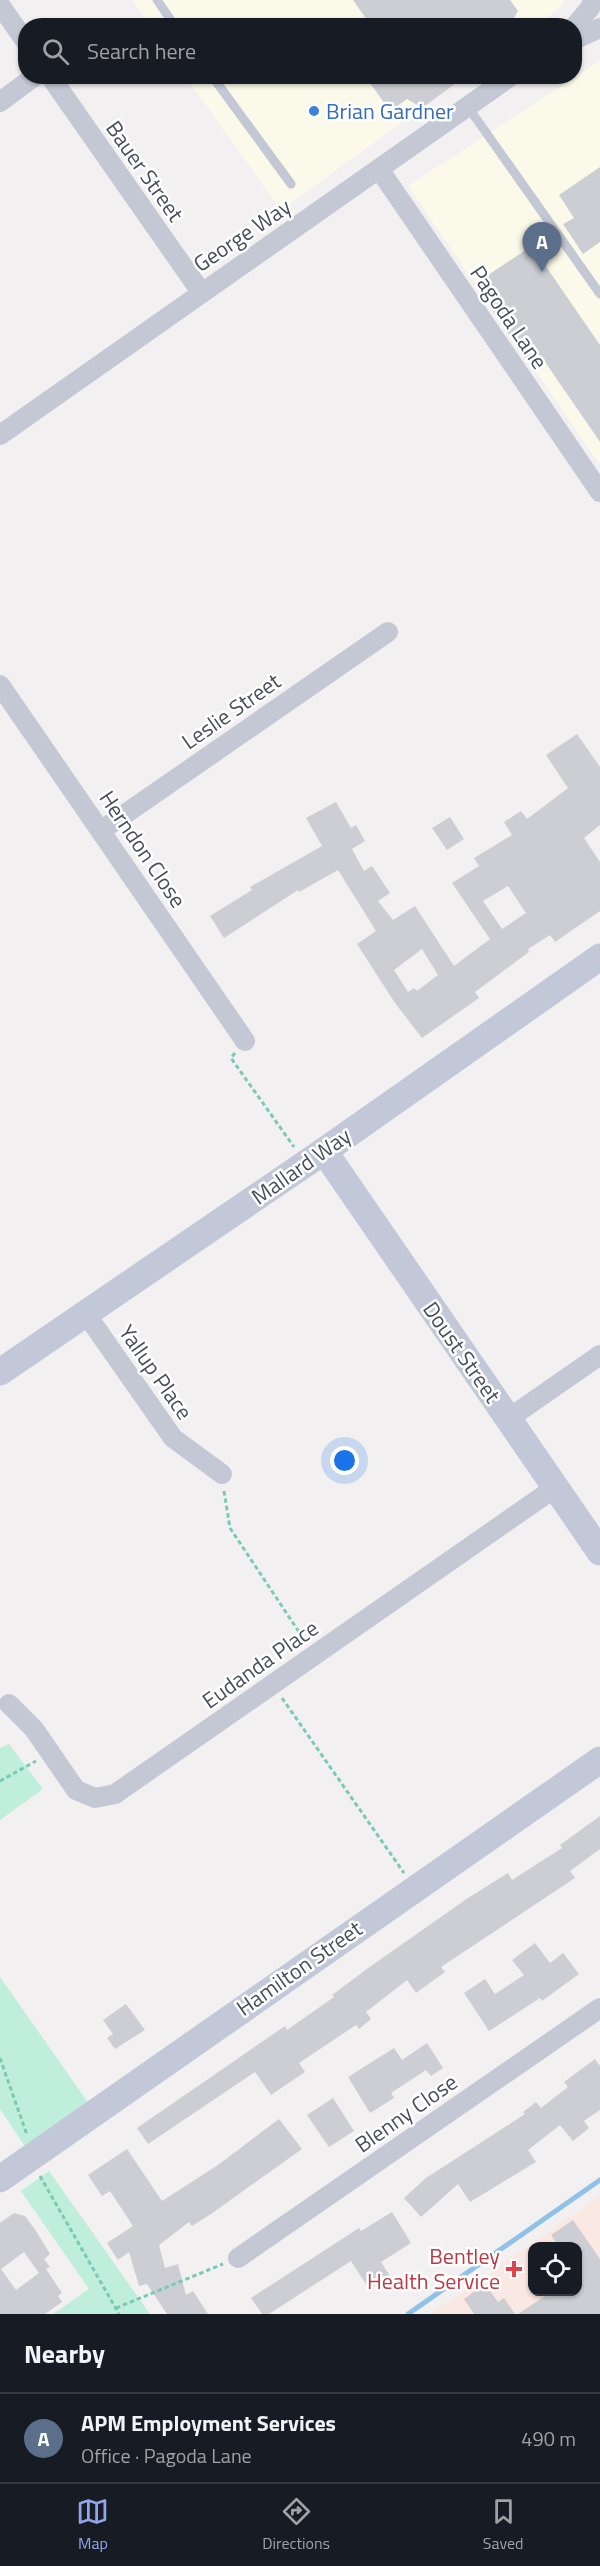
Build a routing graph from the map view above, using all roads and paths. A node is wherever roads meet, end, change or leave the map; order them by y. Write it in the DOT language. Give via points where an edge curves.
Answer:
graph roads {
  1 [pos="157,0"];
  2 [pos="593,0"];
  3 [pos="0,5"];
  4 [pos="169,18"];
  5 [pos="582,18"];
  6 [pos="600,28"];
  7 [pos="18,31"];
  8 [pos="582,36"];
  9 [pos="24,84"];
  10 [pos="56,84"];
  11 [pos="218,84"];
  12 [pos="500,84"];
  13 [pos="0,102"];
  14 [pos="468,107"];
  15 [pos="379,170"];
  16 [pos="291,184"];
  17 [pos="201,292"];
  18 [pos="600,294"];
  19 [pos="0,435"];
  20 [pos="593,470"];
  21 [pos="600,492"];
  22 [pos="388,632"];
  23 [pos="0,685"];
  24 [pos="102,830"];
  25 [pos="600,957"];
  26 [pos="245,1041"];
  27 [pos="315,1157"];
  28 [pos="86,1314"];
  29 [pos="600,1355"];
  30 [pos="0,1372"];
  31 [pos="508,1419"];
  32 [pos="222,1473"];
  33 [pos="556,1487"];
  34 [pos="600,1552"];
  35 [pos="314,1655"];
  36 [pos="272,1685"];
  37 [pos="9,1704"];
  38 [pos="50,1752"];
  39 [pos="600,1760"];
  40 [pos="0,1781"];
  41 [pos="414,1888"];
  42 [pos="600,2008"];
  43 [pos="0,2058"];
  44 [pos="33,2155"];
  45 [pos="0,2178"];
  46 [pos="238,2258"];
  47 [pos="116,2308"];
  48 [pos="119,2314"];
  1 -- 4 [label="lane"];
  2 -- 5 [label="street"];
  3 -- 7 [label="street"];
  6 -- 8 [label="street"];
  9 -- 13 [label="street"];
  10 -- 17 [label="street, Bauer Street"];
  11 -- 16 [label="lane"];
  12 -- 14 [label="street, George Way"];
  14 -- 15 [label="street, George Way"];
  14 -- 18 [label="lane"];
  15 -- 17 [label="street, George Way"];
  15 -- 20 [label="street, Pagoda Lane"];
  17 -- 19 [label="street, George Way"];
  20 -- 21 [label="street, Pagoda Lane"];
  22 -- 24 [label="street, Leslie Street"];
  23 -- 24 [label="street, Herndon Close"];
  24 -- 26 [label="street, Herndon Close"];
  25 -- 27 [label="street, Mallard Way"];
  26 -- 27 [label="path" via="231,1058"];
  27 -- 28 [label="street, Mallard Way"];
  27 -- 31 [label="street, Doust Street"];
  28 -- 30 [label="street, Mallard Way"];
  28 -- 32 [label="street, Yallup Place" via="173,1438"];
  29 -- 31 [label="street"];
  31 -- 33 [label="street, Doust Street"];
  32 -- 35 [label="path" via="230,1528"];
  33 -- 34 [label="street, Doust Street"];
  33 -- 35 [label="street, Eudanda Place"];
  35 -- 36 [label="street, Eudanda Place"];
  36 -- 38 [label="street, Eudanda Place" via="115,1794 95,1798 76,1790"];
  36 -- 41 [label="path"];
  37 -- 38 [label="street, Eudanda Place"];
  38 -- 40 [label="path"];
  39 -- 41 [label="street, Hamilton Street"];
  41 -- 44 [label="street, Hamilton Street"];
  42 -- 46 [label="street, Blenny Close"];
  43 -- 44 [label="path"];
  44 -- 45 [label="street, Hamilton Street"];
  44 -- 47 [label="path" via="39,2174"];
  46 -- 47 [label="path"];
  47 -- 48 [label="path"];
}
